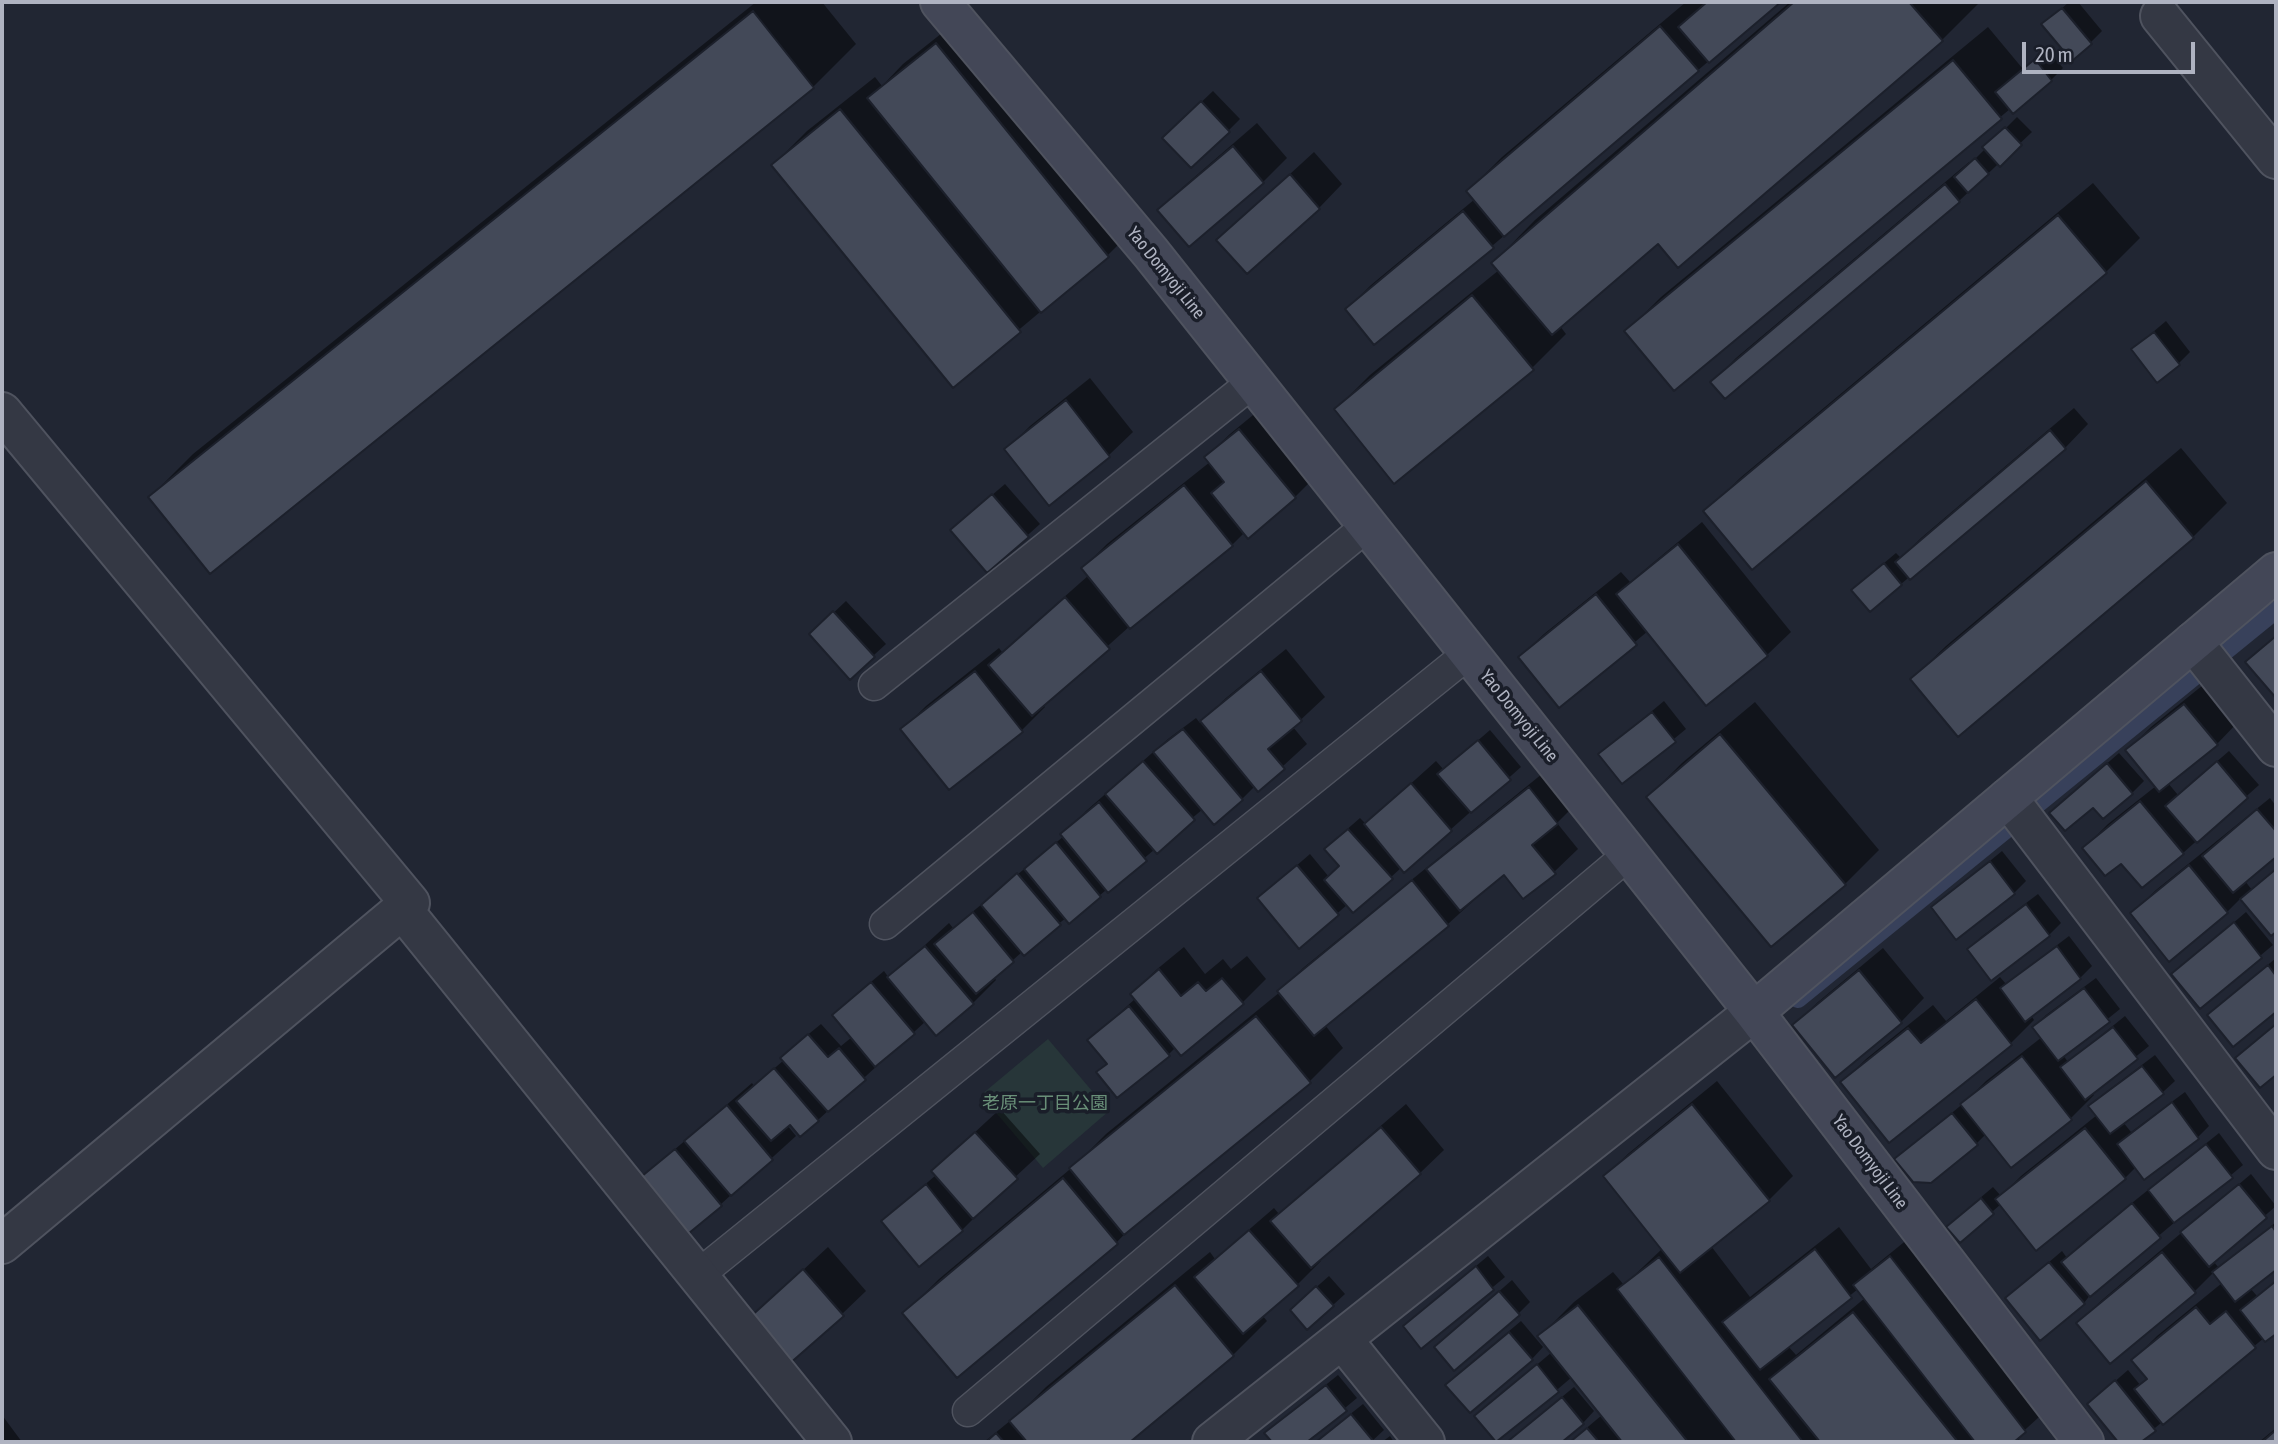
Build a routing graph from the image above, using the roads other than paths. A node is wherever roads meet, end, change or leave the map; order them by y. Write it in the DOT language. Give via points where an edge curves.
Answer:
graph roads {
  1 [pos="940,2"];
  2 [pos="2160,16"];
  3 [pos="2276,159"];
  4 [pos="1253,382"];
  5 [pos="2,412"];
  6 [pos="1367,526"];
  7 [pos="2276,572"];
  8 [pos="2193,642"];
  9 [pos="1469,653"];
  10 [pos="874,685"];
  11 [pos="2276,747"];
  12 [pos="2008,798"];
  13 [pos="1629,854"];
  14 [pos="402,909"];
  15 [pos="885,924"];
  16 [pos="1754,1012"];
  17 [pos="2276,1150"];
  18 [pos="2,1244"];
  19 [pos="697,1276"];
  20 [pos="1342,1339"];
  21 [pos="968,1411"];
  22 [pos="832,1442"];
  23 [pos="1212,1442"];
  24 [pos="1425,1442"];
  25 [pos="2084,1442"];
  1 -- 4 [label="main road, Yao Domyoji Line"];
  2 -- 3 [label="street"];
  4 -- 6 [label="main road, Yao Domyoji Line"];
  4 -- 10 [label="lane"];
  5 -- 14 [label="street" via="410,903"];
  6 -- 9 [label="main road, Yao Domyoji Line"];
  6 -- 15 [label="lane"];
  7 -- 8 [label="main road"];
  8 -- 11 [label="street"];
  8 -- 12 [label="main road"];
  9 -- 13 [label="main road, Yao Domyoji Line"];
  9 -- 19 [label="lane"];
  12 -- 16 [label="main road"];
  12 -- 17 [label="street"];
  13 -- 16 [label="main road, Yao Domyoji Line"];
  13 -- 21 [label="lane"];
  14 -- 18 [label="street"];
  14 -- 19 [label="street"];
  16 -- 20 [label="street"];
  16 -- 25 [label="main road, Yao Domyoji Line"];
  19 -- 22 [label="street"];
  20 -- 23 [label="street"];
  20 -- 24 [label="street"];
}
